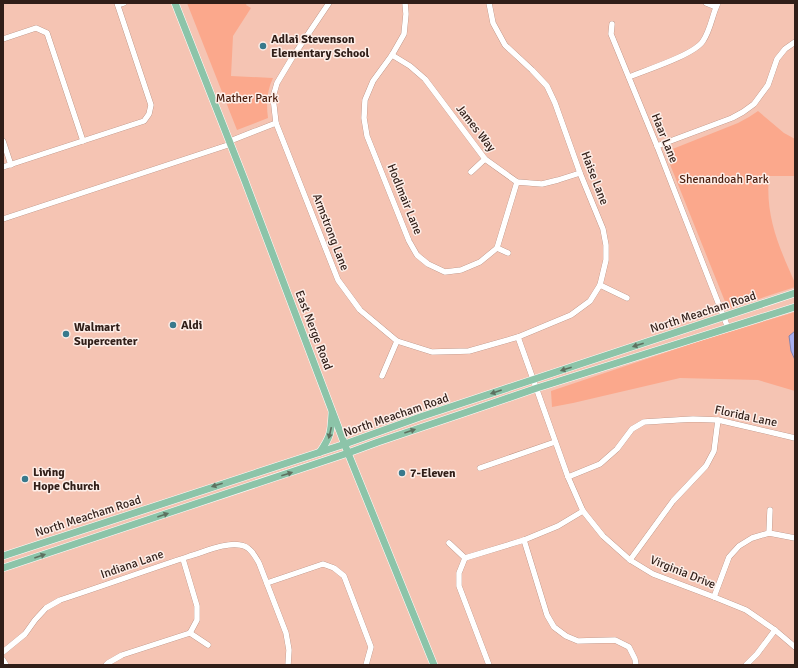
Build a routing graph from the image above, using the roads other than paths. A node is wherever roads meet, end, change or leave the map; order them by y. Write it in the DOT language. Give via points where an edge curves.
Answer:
graph roads {
  1 [pos="124,3"];
  2 [pos="175,3"];
  3 [pos="329,3"];
  4 [pos="405,3"];
  5 [pos="489,3"];
  6 [pos="706,3"];
  7 [pos="118,4"];
  8 [pos="717,5"];
  9 [pos="612,24"];
  10 [pos="3,39"];
  11 [pos="795,42"];
  12 [pos="392,55"];
  13 [pos="629,77"];
  14 [pos="276,123"];
  15 [pos="83,140"];
  16 [pos="3,141"];
  17 [pos="230,143"];
  18 [pos="657,146"];
  19 [pos="485,159"];
  20 [pos="11,164"];
  21 [pos="3,167"];
  22 [pos="471,172"];
  23 [pos="580,173"];
  24 [pos="517,182"];
  25 [pos="3,219"];
  26 [pos="497,248"];
  27 [pos="508,253"];
  28 [pos="600,285"];
  29 [pos="795,293"];
  30 [pos="627,298"];
  31 [pos="795,306"];
  32 [pos="724,317"];
  33 [pos="728,328"];
  34 [pos="518,337"];
  35 [pos="397,341"];
  36 [pos="382,376"];
  37 [pos="533,379"];
  38 [pos="537,388"];
  39 [pos="332,410"];
  40 [pos="718,420"];
  41 [pos="795,438"];
  42 [pos="555,442"];
  43 [pos="345,444"];
  44 [pos="320,452"];
  45 [pos="348,453"];
  46 [pos="480,468"];
  47 [pos="568,477"];
  48 [pos="770,510"];
  49 [pos="583,511"];
  50 [pos="769,533"];
  51 [pos="795,538"];
  52 [pos="524,540"];
  53 [pos="449,543"];
  54 [pos="3,556"];
  55 [pos="465,558"];
  56 [pos="183,559"];
  57 [pos="630,560"];
  58 [pos="3,568"];
  59 [pos="267,583"];
  60 [pos="714,596"];
  61 [pos="776,630"];
  62 [pos="190,633"];
  63 [pos="208,645"];
  64 [pos="795,647"];
  65 [pos="3,652"];
  66 [pos="3,660"];
  67 [pos="6,665"];
  68 [pos="106,665"];
  69 [pos="288,665"];
  70 [pos="366,665"];
  71 [pos="434,665"];
  72 [pos="489,665"];
  73 [pos="636,665"];
  74 [pos="746,665"];
  1 -- 7 [label="street"];
  2 -- 17 [label="main road, East Nerge Road"];
  3 -- 14 [label="street, Armstrong Lane" via="277,83 273,97"];
  4 -- 12 [label="street, Hodlmair Lane" via="404,34"];
  5 -- 23 [label="street, Haise Lane" via="493,23 505,45 547,86"];
  6 -- 8 [label="street"];
  7 -- 15 [label="street" via="151,104 149,114 144,121"];
  8 -- 13 [label="street" via="702,42 688,54"];
  9 -- 13 [label="street, Haar Lane" via="611,34"];
  10 -- 15 [label="street" via="36,28 47,33"];
  11 -- 18 [label="street" via="777,59 768,85 754,104 732,118"];
  12 -- 19 [label="street, James Way" via="425,79"];
  12 -- 26 [label="street, Hodlmair Lane" via="374,81 365,100 364,118 367,136 409,241 428,264 445,272 461,270 480,262"];
  13 -- 18 [label="street, Haar Lane"];
  14 -- 17 [label="street"];
  14 -- 35 [label="street, Armstrong Lane" via="338,280 360,310"];
  15 -- 20 [label="street"];
  16 -- 20 [label="street"];
  17 -- 25 [label="street"];
  17 -- 39 [label="main road, East Nerge Road"];
  18 -- 32 [label="street, Haar Lane"];
  19 -- 22 [label="street"];
  19 -- 24 [label="street, James Way"];
  20 -- 21 [label="street"];
  23 -- 24 [label="street" via="542,184"];
  23 -- 28 [label="street, Haise Lane" via="603,229 606,245 606,260"];
  24 -- 26 [label="street"];
  26 -- 27 [label="street"];
  28 -- 30 [label="street"];
  28 -- 34 [label="street, Haise Lane" via="590,301 571,316"];
  29 -- 32 [label="main road, North Meacham Road"];
  31 -- 33 [label="main road, North Meacham Road"];
  32 -- 33 [label="street, Haar Lane"];
  32 -- 37 [label="main road, North Meacham Road, one-way"];
  33 -- 38 [label="main road, North Meacham Road"];
  34 -- 35 [label="street, Armstrong Lane" via="469,351 432,352"];
  34 -- 37 [label="street, Virginia Drive"];
  35 -- 36 [label="street"];
  37 -- 38 [label="street, Virginia Drive"];
  37 -- 43 [label="main road, North Meacham Road, one-way"];
  38 -- 42 [label="street, Virginia Drive"];
  45 -- 38 [label="main road, North Meacham Road, one-way"];
  39 -- 43 [label="main road, East Nerge Road"];
  39 -- 44 [label="main road, one-way" via="330,432"];
  40 -- 41 [label="street, Florida Lane"];
  40 -- 47 [label="street, Florida Lane" via="644,422 632,429 617,449 600,464"];
  40 -- 57 [label="street" via="714,451 706,466 673,501"];
  42 -- 46 [label="street"];
  42 -- 47 [label="street, Virginia Drive"];
  43 -- 44 [label="main road, North Meacham Road"];
  43 -- 45 [label="main road, East Nerge Road"];
  44 -- 54 [label="main road, North Meacham Road, one-way"];
  58 -- 45 [label="main road, North Meacham Road, one-way"];
  45 -- 71 [label="main road, East Nerge Road"];
  47 -- 49 [label="street, Virginia Drive"];
  48 -- 50 [label="street"];
  49 -- 52 [label="street" via="558,526"];
  49 -- 57 [label="street, Virginia Drive" via="603,536"];
  50 -- 51 [label="street"];
  50 -- 60 [label="street" via="752,538 739,546 729,557"];
  52 -- 55 [label="street"];
  52 -- 73 [label="street" via="547,615 554,627 578,641 615,640 629,647"];
  53 -- 55 [label="street"];
  55 -- 72 [label="street" via="459,573 459,586"];
  56 -- 59 [label="street, Indiana Lane" via="223,546 242,545 254,555"];
  56 -- 62 [label="street" via="198,606 197,620"];
  56 -- 65 [label="street, Indiana Lane" via="60,600 46,608 25,634"];
  57 -- 60 [label="street, Virginia Drive" via="653,574"];
  59 -- 69 [label="street, Indiana Lane" via="286,633"];
  59 -- 70 [label="street" via="323,564 344,576 371,647"];
  60 -- 61 [label="street, Virginia Drive" via="746,610"];
  61 -- 64 [label="street, Virginia Drive"];
  61 -- 74 [label="street"];
  62 -- 63 [label="street"];
  62 -- 68 [label="street" via="122,655"];
  66 -- 67 [label="street"];
}
